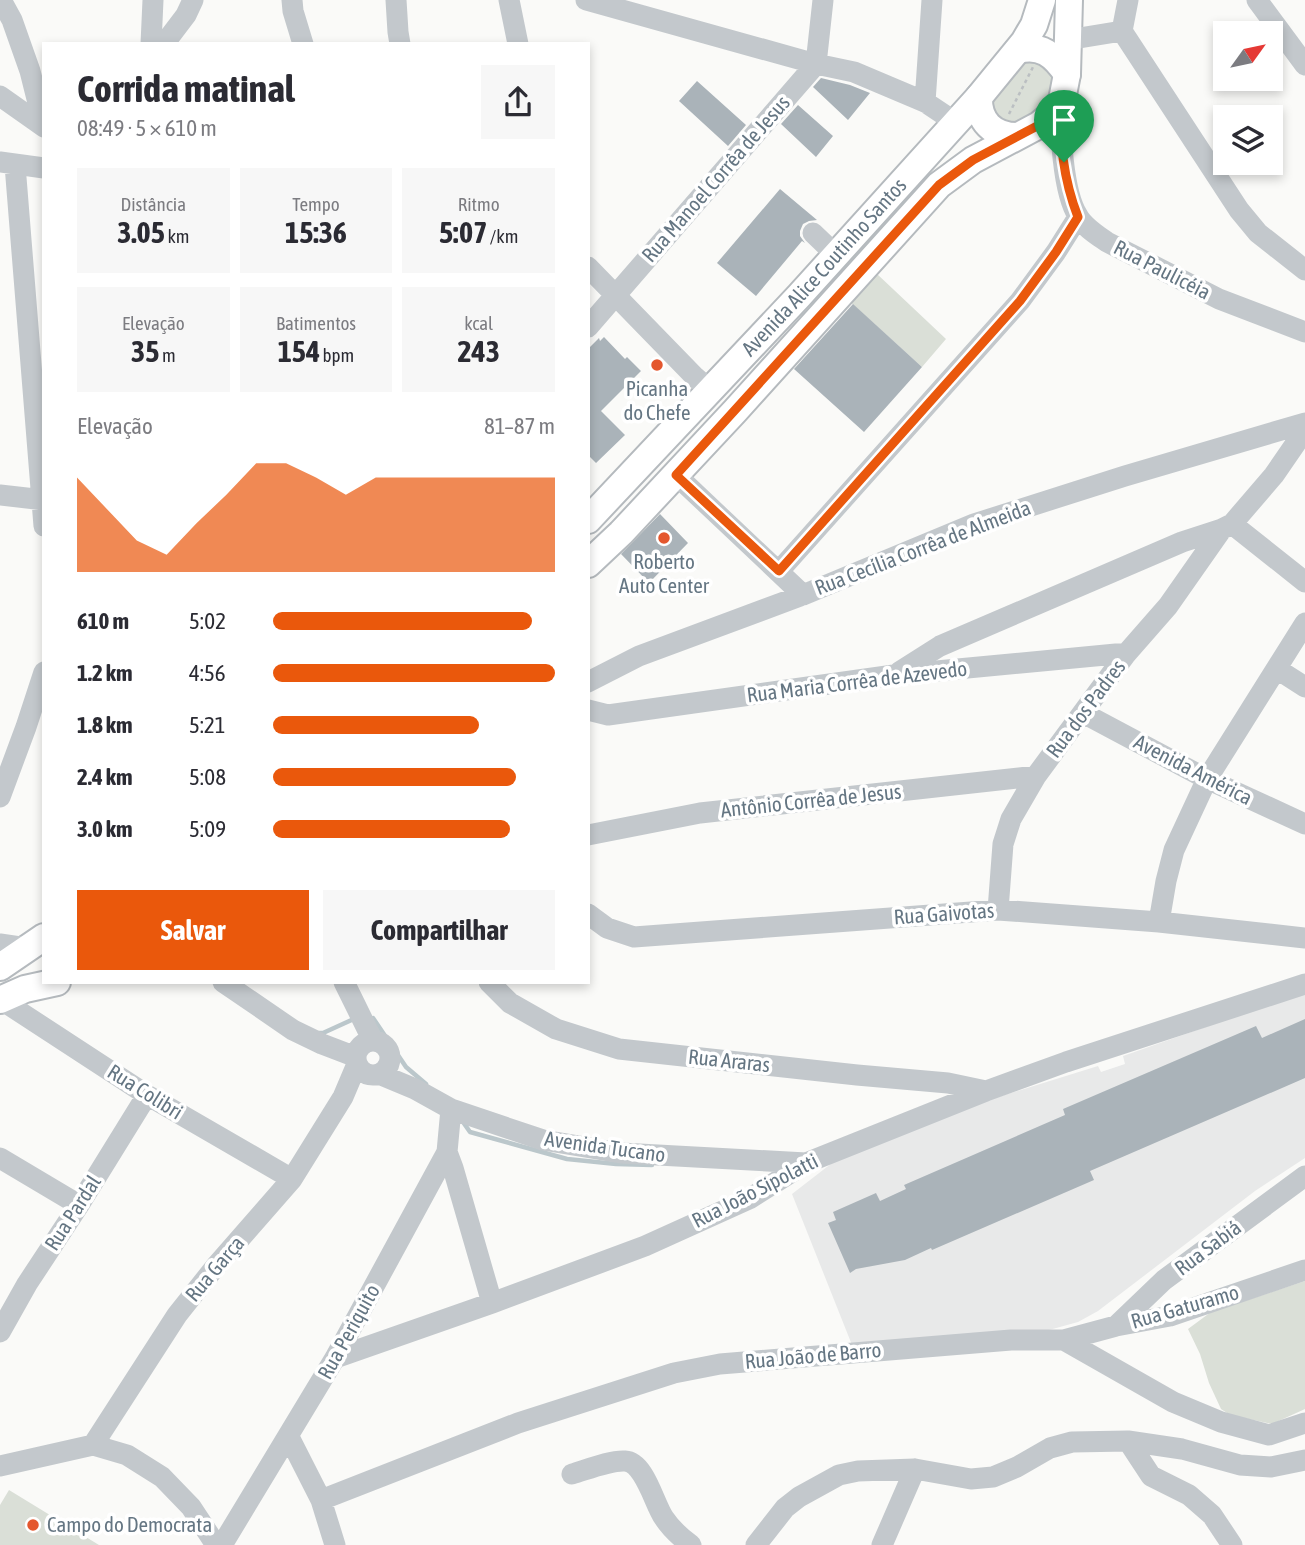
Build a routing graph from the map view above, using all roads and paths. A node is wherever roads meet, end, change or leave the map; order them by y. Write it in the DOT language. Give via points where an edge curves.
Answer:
graph roads {
  1 [pos="1,0"];
  2 [pos="153,0"];
  3 [pos="193,0"];
  4 [pos="292,0"];
  5 [pos="397,0"];
  6 [pos="509,0"];
  7 [pos="586,0"];
  8 [pos="823,0"];
  9 [pos="932,0"];
  10 [pos="1042,0"];
  11 [pos="1069,0"];
  12 [pos="1128,0"];
  13 [pos="1257,0"];
  14 [pos="1122,31"];
  15 [pos="1068,40"];
  16 [pos="151,42"];
  17 [pos="166,42"];
  18 [pos="302,42"];
  19 [pos="400,42"];
  20 [pos="518,42"];
  21 [pos="1025,49"];
  22 [pos="816,64"];
  23 [pos="1305,65"];
  24 [pos="1067,74"];
  25 [pos="0,96"];
  26 [pos="979,97"];
  27 [pos="1062,100"];
  28 [pos="925,102"];
  29 [pos="42,119"];
  30 [pos="955,122"];
  31 [pos="42,126"];
  32 [pos="1006,133"];
  33 [pos="42,162"];
  34 [pos="1064,162"];
  35 [pos="7,163"];
  36 [pos="1078,217"];
  37 [pos="813,233"];
  38 [pos="1305,247"];
  39 [pos="1284,253"];
  40 [pos="836,255"];
  41 [pos="590,269"];
  42 [pos="1305,270"];
  43 [pos="617,295"];
  44 [pos="590,325"];
  45 [pos="1305,332"];
  46 [pos="711,391"];
  47 [pos="1305,423"];
  48 [pos="1305,430"];
  49 [pos="676,475"];
  50 [pos="42,491"];
  51 [pos="0,495"];
  52 [pos="42,500"];
  53 [pos="590,518"];
  54 [pos="1227,527"];
  55 [pos="590,562"];
  56 [pos="779,571"];
  57 [pos="1305,582"];
  58 [pos="803,595"];
  59 [pos="1305,624"];
  60 [pos="1126,654"];
  61 [pos="1277,669"];
  62 [pos="894,676"];
  63 [pos="42,678"];
  64 [pos="590,681"];
  65 [pos="1305,687"];
  66 [pos="590,710"];
  67 [pos="1083,713"];
  68 [pos="1036,776"];
  69 [pos="1207,779"];
  70 [pos="0,797"];
  71 [pos="1305,824"];
  72 [pos="590,835"];
  73 [pos="998,910"];
  74 [pos="590,915"];
  75 [pos="1159,922"];
  76 [pos="1305,938"];
  77 [pos="36,942"];
  78 [pos="0,944"];
  79 [pos="0,967"];
  80 [pos="42,978"];
  81 [pos="42,984"];
  82 [pos="226,984"];
  83 [pos="345,984"];
  84 [pos="491,984"];
  85 [pos="1305,984"];
  86 [pos="0,1000"];
  87 [pos="381,1046"];
  88 [pos="366,1068"];
  89 [pos="415,1089"];
  90 [pos="986,1091"];
  91 [pos="146,1095"];
  92 [pos="451,1109"];
  93 [pos="447,1152"];
  94 [pos="0,1158"];
  95 [pos="806,1163"];
  96 [pos="1305,1176"];
  97 [pos="292,1180"];
  98 [pos="79,1205"];
  99 [pos="1305,1270"];
  100 [pos="27,1284"];
  101 [pos="0,1300"];
  102 [pos="492,1303"];
  103 [pos="1116,1326"];
  104 [pos="0,1332"];
  105 [pos="1064,1339"];
  106 [pos="335,1358"];
  107 [pos="1305,1423"];
  108 [pos="289,1437"];
  109 [pos="1128,1441"];
  110 [pos="93,1445"];
  111 [pos="1305,1460"];
  112 [pos="0,1466"];
  113 [pos="915,1469"];
  114 [pos="572,1474"];
  115 [pos="321,1500"];
  116 [pos="216,1545"];
  117 [pos="222,1545"];
  118 [pos="335,1545"];
  119 [pos="691,1545"];
  120 [pos="756,1545"];
  121 [pos="881,1545"];
  122 [pos="1232,1545"];
  1 -- 29 [label="street" via="30,71"];
  2 -- 16 [label="street"];
  3 -- 17 [label="street"];
  4 -- 18 [label="street"];
  5 -- 19 [label="street"];
  6 -- 20 [label="street"];
  7 -- 22 [label="street"];
  8 -- 22 [label="street"];
  9 -- 28 [label="street"];
  10 -- 21 [label="main road, Avenida Alice Coutinho Santos"];
  11 -- 15 [label="main road"];
  12 -- 14 [label="street"];
  13 -- 23 [label="street"];
  14 -- 15 [label="street"];
  14 -- 39 [label="street" via="1239,210 1258,233"];
  15 -- 21 [label="main road"];
  15 -- 24 [label="main road"];
  21 -- 24 [label="main road" via="1048,53"];
  21 -- 26 [label="main road, Avenida Alice Coutinho Santos"];
  22 -- 28 [label="street" via="854,72"];
  22 -- 43 [label="street, Rua Manoel Corrêa de Jesus"];
  24 -- 27 [label="main road"];
  25 -- 31 [label="street"];
  26 -- 30 [label="main road, Avenida Alice Coutinho Santos"];
  26 -- 32 [label="main road" via="983,119"];
  27 -- 32 [label="main road, Avenida Alice Coutinho Santos" via="1039,125"];
  27 -- 34 [label="street"];
  28 -- 30 [label="street"];
  30 -- 32 [label="main road"];
  30 -- 40 [label="main road, Avenida Alice Coutinho Santos"];
  32 -- 34 [label="street" via="1045,143"];
  32 -- 49 [label="main road, Avenida Alice Coutinho Santos" via="939,185"];
  33 -- 35 [label="street"];
  34 -- 36 [label="street"];
  35 -- 50 [label="street"];
  36 -- 45 [label="street, Rua Paulicéia" via="1127,253 1219,299"];
  36 -- 56 [label="street" via="1020,301"];
  37 -- 40 [label="street"];
  38 -- 39 [label="street"];
  39 -- 42 [label="street"];
  40 -- 46 [label="main road, Avenida Alice Coutinho Santos"];
  41 -- 43 [label="street"];
  43 -- 44 [label="street, Rua Manoel Corrêa de Jesus"];
  43 -- 46 [label="street"];
  46 -- 53 [label="main road, Avenida Alice Coutinho Santos"];
  47 -- 58 [label="street, Rua Cecília Corrêa de Almeida" via="974,524"];
  48 -- 54 [label="street, Rua dos Padres" via="1274,475"];
  49 -- 55 [label="main road, Avenida Alice Coutinho Santos" via="644,516"];
  49 -- 56 [label="street"];
  51 -- 52 [label="street"];
  54 -- 57 [label="street"];
  54 -- 60 [label="street, Rua dos Padres"];
  54 -- 62 [label="street" via="940,646"];
  56 -- 58 [label="street"];
  58 -- 64 [label="street, Rua Cecília Corrêa de Almeida" via="639,656"];
  59 -- 61 [label="street"];
  60 -- 62 [label="street, Rua Maria Corrêa de Azevedo"];
  60 -- 67 [label="street, Rua dos Padres"];
  61 -- 65 [label="street"];
  61 -- 69 [label="street"];
  62 -- 66 [label="street, Rua Maria Corrêa de Azevedo" via="608,715"];
  63 -- 70 [label="street"];
  67 -- 68 [label="street, Rua dos Padres"];
  67 -- 69 [label="street, Avenida América"];
  68 -- 72 [label="street, Antônio Corrêa de Jesus" via="700,813"];
  68 -- 73 [label="street, Rua dos Padres" via="1011,819 1003,844"];
  69 -- 71 [label="street, Avenida América"];
  69 -- 75 [label="street" via="1174,850"];
  73 -- 74 [label="street, Rua Gaivotas" via="634,937 607,928"];
  73 -- 75 [label="street, Rua Gaivotas"];
  75 -- 76 [label="street, Rua Gaivotas"];
  77 -- 78 [label="street"];
  77 -- 79 [label="main road"];
  77 -- 80 [label="main road" via="31,965"];
  81 -- 86 [label="main road"];
  82 -- 88 [label="street, Avenida Tucano" via="293,1030"];
  83 -- 87 [label="street, Avenida Tucano"];
  84 -- 90 [label="street, Rua Araras" via="510,1003 556,1029 619,1049 948,1083"];
  85 -- 90 [label="street, Rua João Sipolatti"];
  86 -- 91 [label="street, Rua Colibri"];
  87 -- 88 [label="street, Rua Garça" via="361,1046"];
  87 -- 88 [label="street" via="390,1058 388,1065"];
  87 -- 89 [label="street, Avenida Tucano"];
  88 -- 89 [label="street, Avenida Tucano"];
  88 -- 97 [label="street, Rua Garça"];
  89 -- 92 [label="street, Avenida Tucano"];
  90 -- 95 [label="street, Rua João Sipolatti"];
  91 -- 97 [label="street, Rua Colibri"];
  91 -- 98 [label="street, Rua Pardal"];
  92 -- 93 [label="street, Rua Periquito"];
  92 -- 95 [label="street, Avenida Tucano" via="543,1140 621,1153"];
  93 -- 102 [label="street"];
  93 -- 106 [label="street, Rua Periquito"];
  94 -- 98 [label="street"];
  95 -- 102 [label="street, Rua João Sipolatti" via="749,1199"];
  96 -- 103 [label="street, Rua Sabiá" via="1164,1280"];
  97 -- 110 [label="street, Rua Garça" via="177,1315"];
  98 -- 100 [label="street, Rua Pardal"];
  99 -- 103 [label="street, Rua Gaturamo" via="1170,1316"];
  100 -- 101 [label="street"];
  100 -- 104 [label="street, Rua Pardal"];
  102 -- 106 [label="street, Rua João Sipolatti"];
  103 -- 105 [label="street, Rua Gaturamo"];
  105 -- 107 [label="street" via="1173,1402 1221,1422 1269,1435"];
  105 -- 115 [label="street, Rua João de Barro" via="748,1361 674,1373 518,1423"];
  106 -- 108 [label="street, Rua Periquito"];
  108 -- 115 [label="street"];
  108 -- 117 [label="street, Rua Periquito"];
  109 -- 111 [label="street" via="1240,1465 1271,1467"];
  109 -- 113 [label="street" via="1072,1442 993,1477 971,1479"];
  109 -- 122 [label="street" via="1151,1476 1189,1495 1212,1515"];
  110 -- 112 [label="street"];
  110 -- 116 [label="street" via="127,1455 162,1476 191,1507"];
  113 -- 120 [label="street" via="839,1475 785,1508"];
  113 -- 121 [label="street"];
  114 -- 119 [label="street" via="624,1460 634,1463 663,1516"];
  115 -- 118 [label="street"];
}
